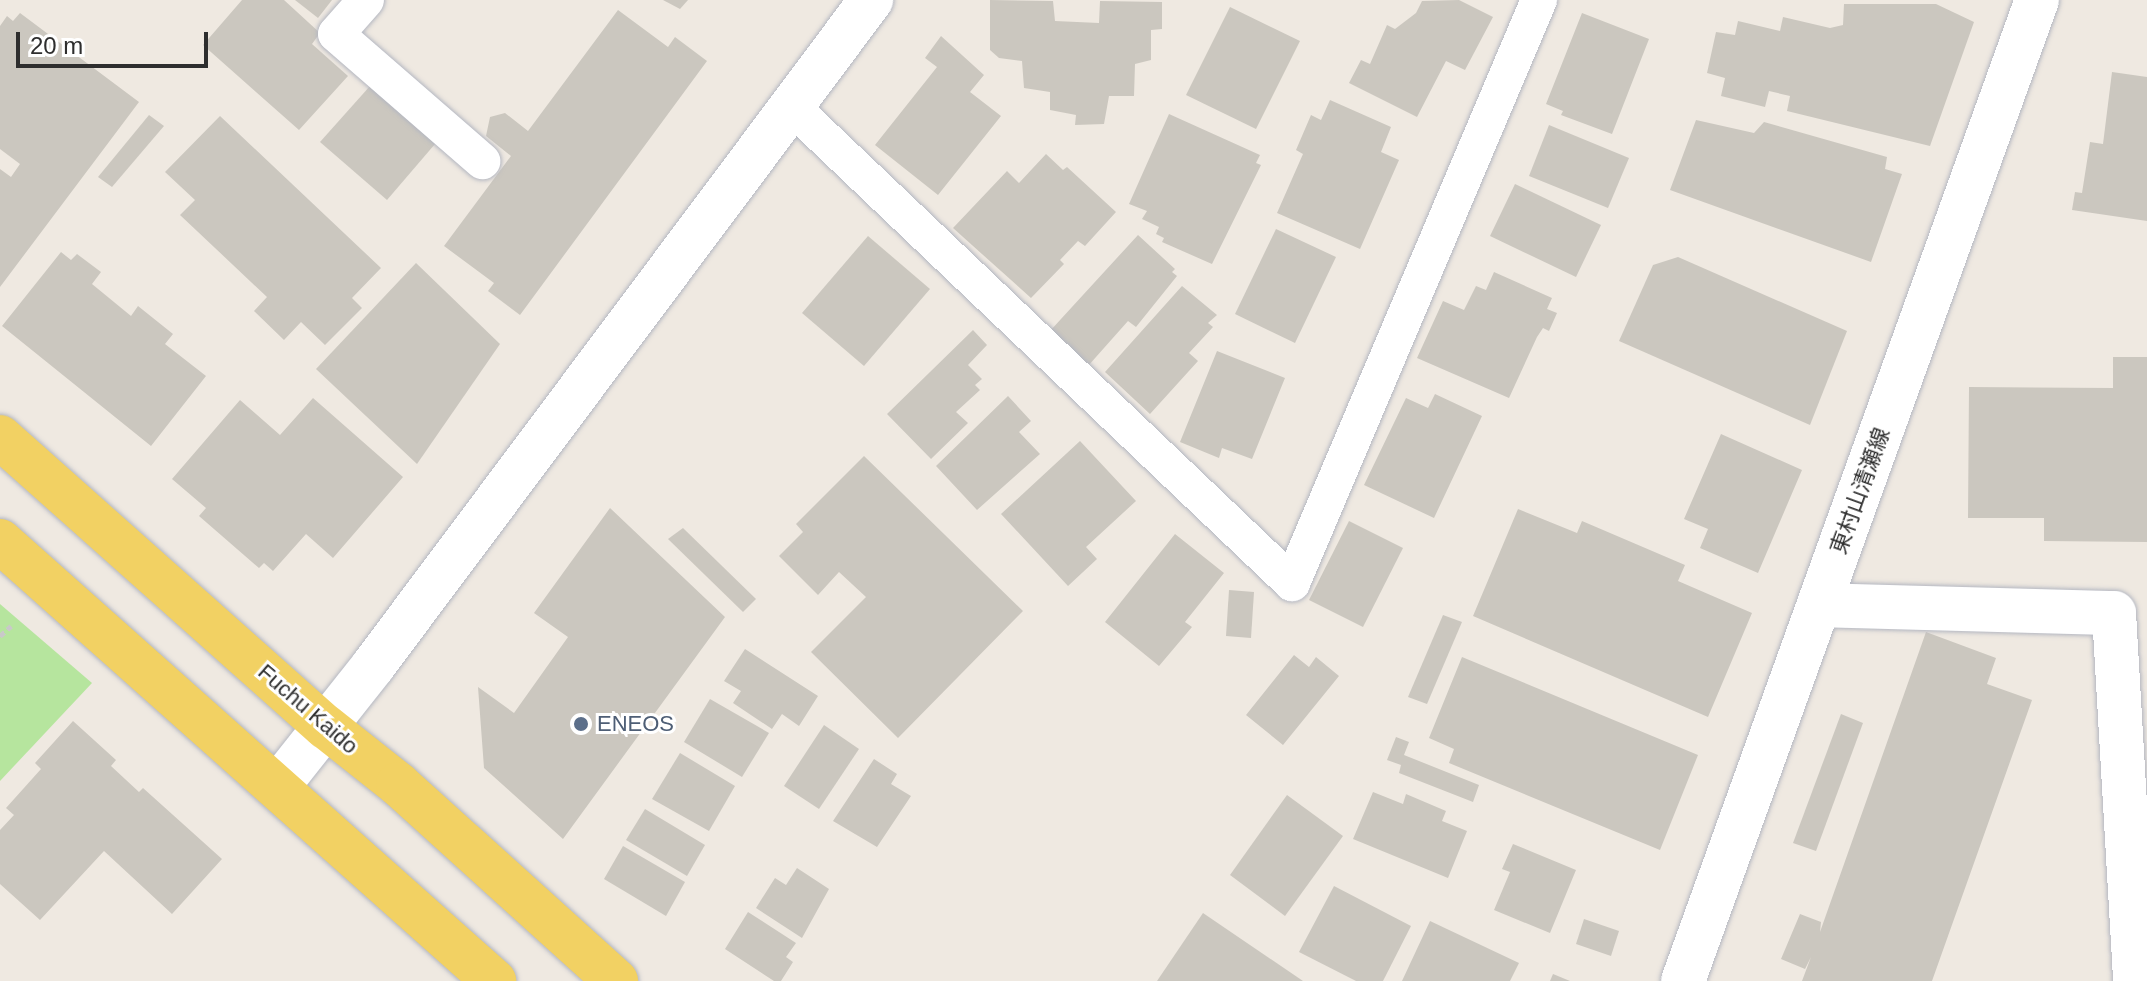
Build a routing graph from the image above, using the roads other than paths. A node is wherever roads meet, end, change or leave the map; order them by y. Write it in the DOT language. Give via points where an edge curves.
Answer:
graph roads {
  1 [pos="366,0"];
  2 [pos="871,0"];
  3 [pos="1539,0"];
  4 [pos="2037,0"];
  5 [pos="793,108"];
  6 [pos="482,161"];
  7 [pos="0,437"];
  8 [pos="0,541"];
  9 [pos="1819,605"];
  10 [pos="326,727"];
  11 [pos="278,786"];
  12 [pos="494,981"];
  13 [pos="616,981"];
  14 [pos="1683,981"];
  15 [pos="2135,981"];
  1 -- 6 [label="lane" via="336,34"];
  2 -- 5 [label="street"];
  3 -- 5 [label="lane" via="1292,583"];
  4 -- 9 [label="street, 東村山清瀬線"];
  5 -- 10 [label="street"];
  7 -- 10 [label="main road, Fuchu Kaido"];
  8 -- 11 [label="main road"];
  9 -- 14 [label="street, 東村山清瀬線"];
  9 -- 15 [label="street" via="2114,613"];
  10 -- 11 [label="street"];
  10 -- 13 [label="main road, Fuchu Kaido" via="398,784"];
  11 -- 12 [label="main road"];
}
